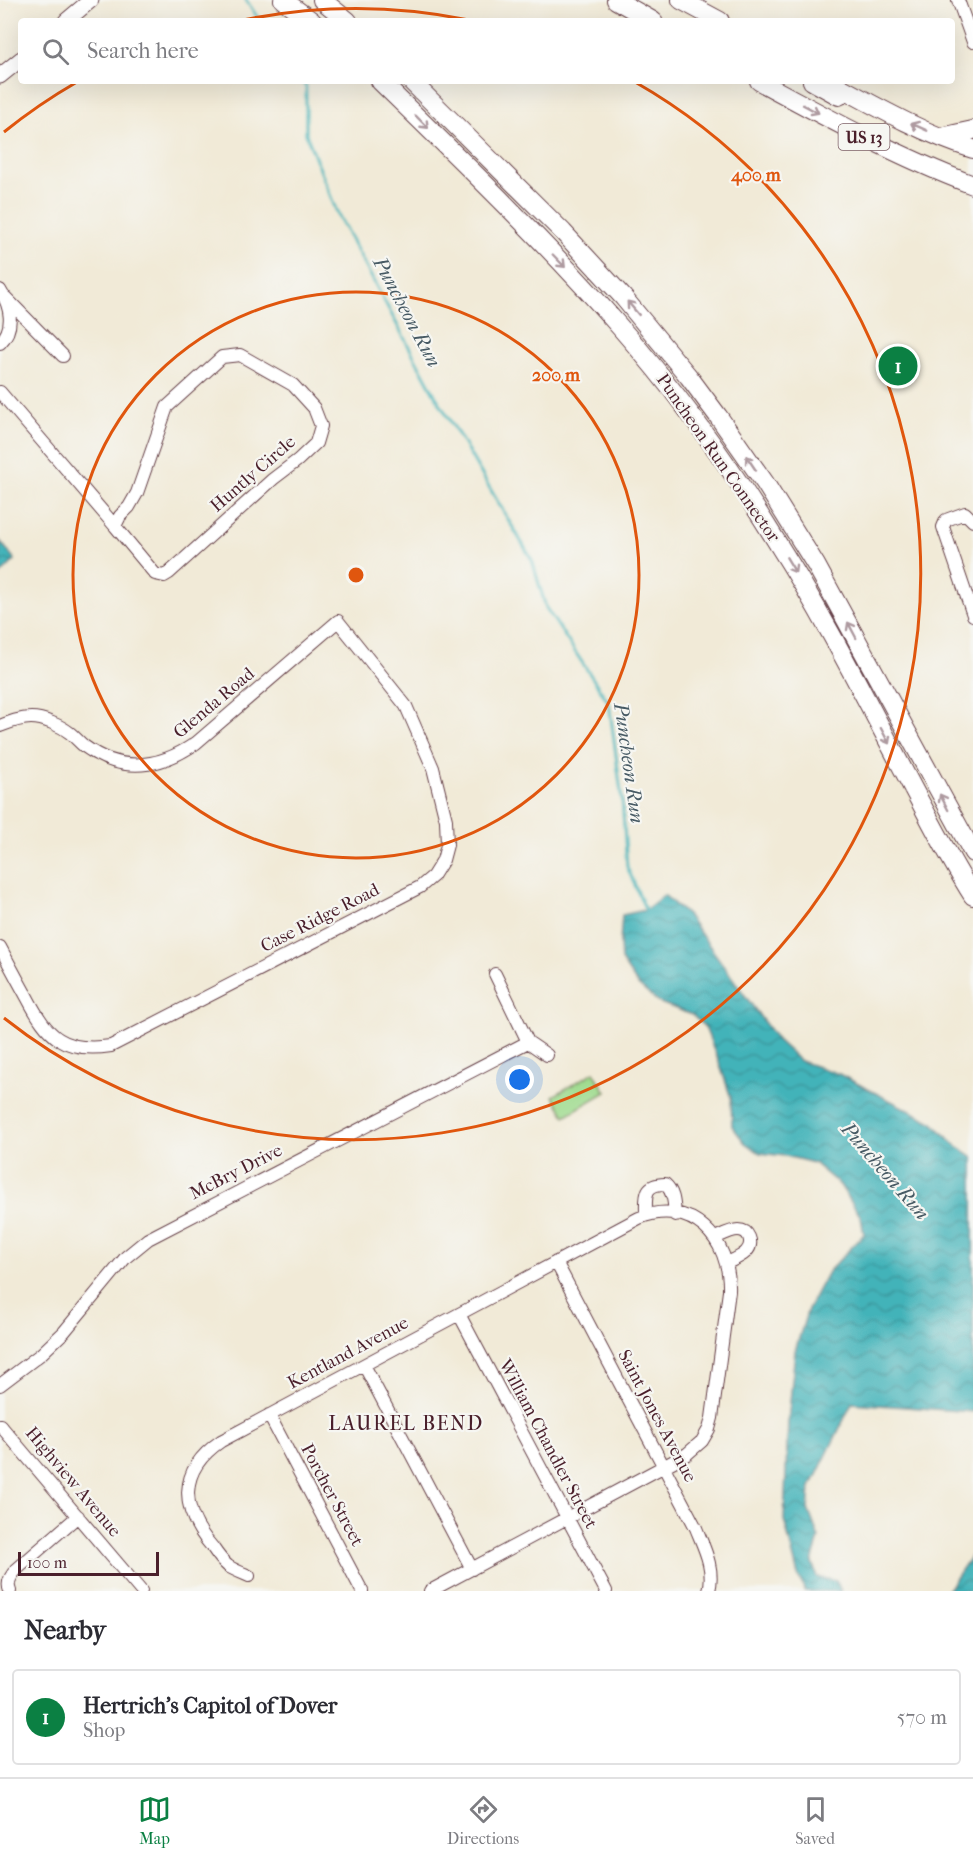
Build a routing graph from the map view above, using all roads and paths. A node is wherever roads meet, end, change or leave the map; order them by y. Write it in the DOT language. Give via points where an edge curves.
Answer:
graph roads {
  1 [pos="91,0"];
  2 [pos="283,0"];
  3 [pos="322,0"];
  4 [pos="616,0"];
  5 [pos="681,0"];
  6 [pos="958,0"];
  7 [pos="70,18"];
  8 [pos="308,18"];
  9 [pos="344,18"];
  10 [pos="648,18"];
  11 [pos="714,18"];
  12 [pos="973,42"];
  13 [pos="18,61"];
  14 [pos="0,76"];
  15 [pos="383,84"];
  16 [pos="414,84"];
  17 [pos="765,84"];
  18 [pos="817,84"];
  19 [pos="835,84"];
  20 [pos="875,106"];
  21 [pos="973,130"];
  22 [pos="941,137"];
  23 [pos="973,149"];
  24 [pos="973,185"];
  25 [pos="2,294"];
  26 [pos="0,343"];
  27 [pos="63,356"];
  28 [pos="0,392"];
  29 [pos="973,521"];
  30 [pos="115,526"];
  31 [pos="973,615"];
  32 [pos="338,621"];
  33 [pos="0,726"];
  34 [pos="973,853"];
  35 [pos="973,896"];
  36 [pos="0,947"];
  37 [pos="495,974"];
  38 [pos="528,1042"];
  39 [pos="547,1055"];
  40 [pos="646,1215"];
  41 [pos="675,1215"];
  42 [pos="715,1238"];
  43 [pos="556,1262"];
  44 [pos="727,1263"];
  45 [pos="459,1314"];
  46 [pos="364,1365"];
  47 [pos="0,1385"];
  48 [pos="269,1415"];
  49 [pos="0,1425"];
  50 [pos="664,1467"];
  51 [pos="78,1515"];
  52 [pos="567,1518"];
  53 [pos="472,1569"];
  54 [pos="249,1576"];
  55 [pos="10,1591"];
  56 [pos="141,1591"];
  57 [pos="362,1591"];
  58 [pos="430,1591"];
  59 [pos="606,1591"];
  60 [pos="709,1591"];
  1 -- 7 [label="main road"];
  2 -- 8 [label="highway"];
  3 -- 9 [label="highway"];
  4 -- 10 [label="highway"];
  5 -- 11 [label="highway"];
  6 -- 12 [label="street"];
  13 -- 14 [label="main road"];
  15 -- 35 [label="highway, Puncheon Run Connector, one-way" via="589,292 702,430 799,578"];
  34 -- 16 [label="highway, Puncheon Run Connector, one-way" via="811,556 718,416 654,334 563,232"];
  17 -- 24 [label="highway, US 13, one-way" via="931,169"];
  18 -- 20 [label="highway" via="839,96"];
  19 -- 20 [label="highway, US 13"];
  22 -- 20 [label="highway, US 13, one-way"];
  21 -- 22 [label="highway"];
  22 -- 23 [label="highway, US 13"];
  25 -- 26 [label="street" via="9,308 10,326"];
  25 -- 27 [label="street"];
  28 -- 30 [label="street, Huntly Circle"];
  29 -- 31 [label="street" via="964,513 946,520 943,527"];
  30 -- 30 [label="street, Huntly Circle" via="137,493 167,407 222,357 240,355 293,385 314,408 321,426 316,443 164,576 155,574"];
  32 -- 33 [label="street, Glenda Road" via="196,743 164,761 120,764 84,746 69,732 33,718"];
  32 -- 36 [label="street, Case Ridge Road" via="406,706 433,768 447,830 443,860 434,876 420,887 111,1046 80,1047 48,1032"];
  37 -- 38 [label="street"];
  38 -- 39 [label="street"];
  38 -- 47 [label="street, McBry Drive" via="148,1239 126,1257 64,1332"];
  40 -- 41 [label="street, Kentland Avenue"];
  40 -- 41 [label="street" via="649,1188 665,1184 673,1196"];
  40 -- 43 [label="street, Kentland Avenue"];
  41 -- 42 [label="street, Kentland Avenue" via="704,1226"];
  42 -- 44 [label="street, Kentland Avenue"];
  42 -- 44 [label="street" via="735,1230 747,1233 750,1248"];
  43 -- 45 [label="street, Kentland Avenue"];
  43 -- 50 [label="street, Saint Jones Avenue"];
  44 -- 50 [label="street, Kentland Avenue" via="729,1290 709,1429 687,1454"];
  45 -- 46 [label="street, Kentland Avenue"];
  45 -- 52 [label="street, William Chandler Street"];
  46 -- 48 [label="street, Kentland Avenue"];
  46 -- 53 [label="street"];
  48 -- 54 [label="street, Kentland Avenue" via="207,1450 190,1477 189,1506 200,1533 228,1566"];
  48 -- 57 [label="street, Porcher Street"];
  49 -- 51 [label="street, Highview Avenue"];
  50 -- 52 [label="street, Kentland Avenue"];
  50 -- 60 [label="street, Saint Jones Avenue" via="709,1560"];
  51 -- 55 [label="street" via="17,1569 10,1577"];
  51 -- 56 [label="street, Highview Avenue"];
  52 -- 53 [label="street, Kentland Avenue"];
  52 -- 59 [label="street, William Chandler Street"];
  53 -- 58 [label="street"];
}
